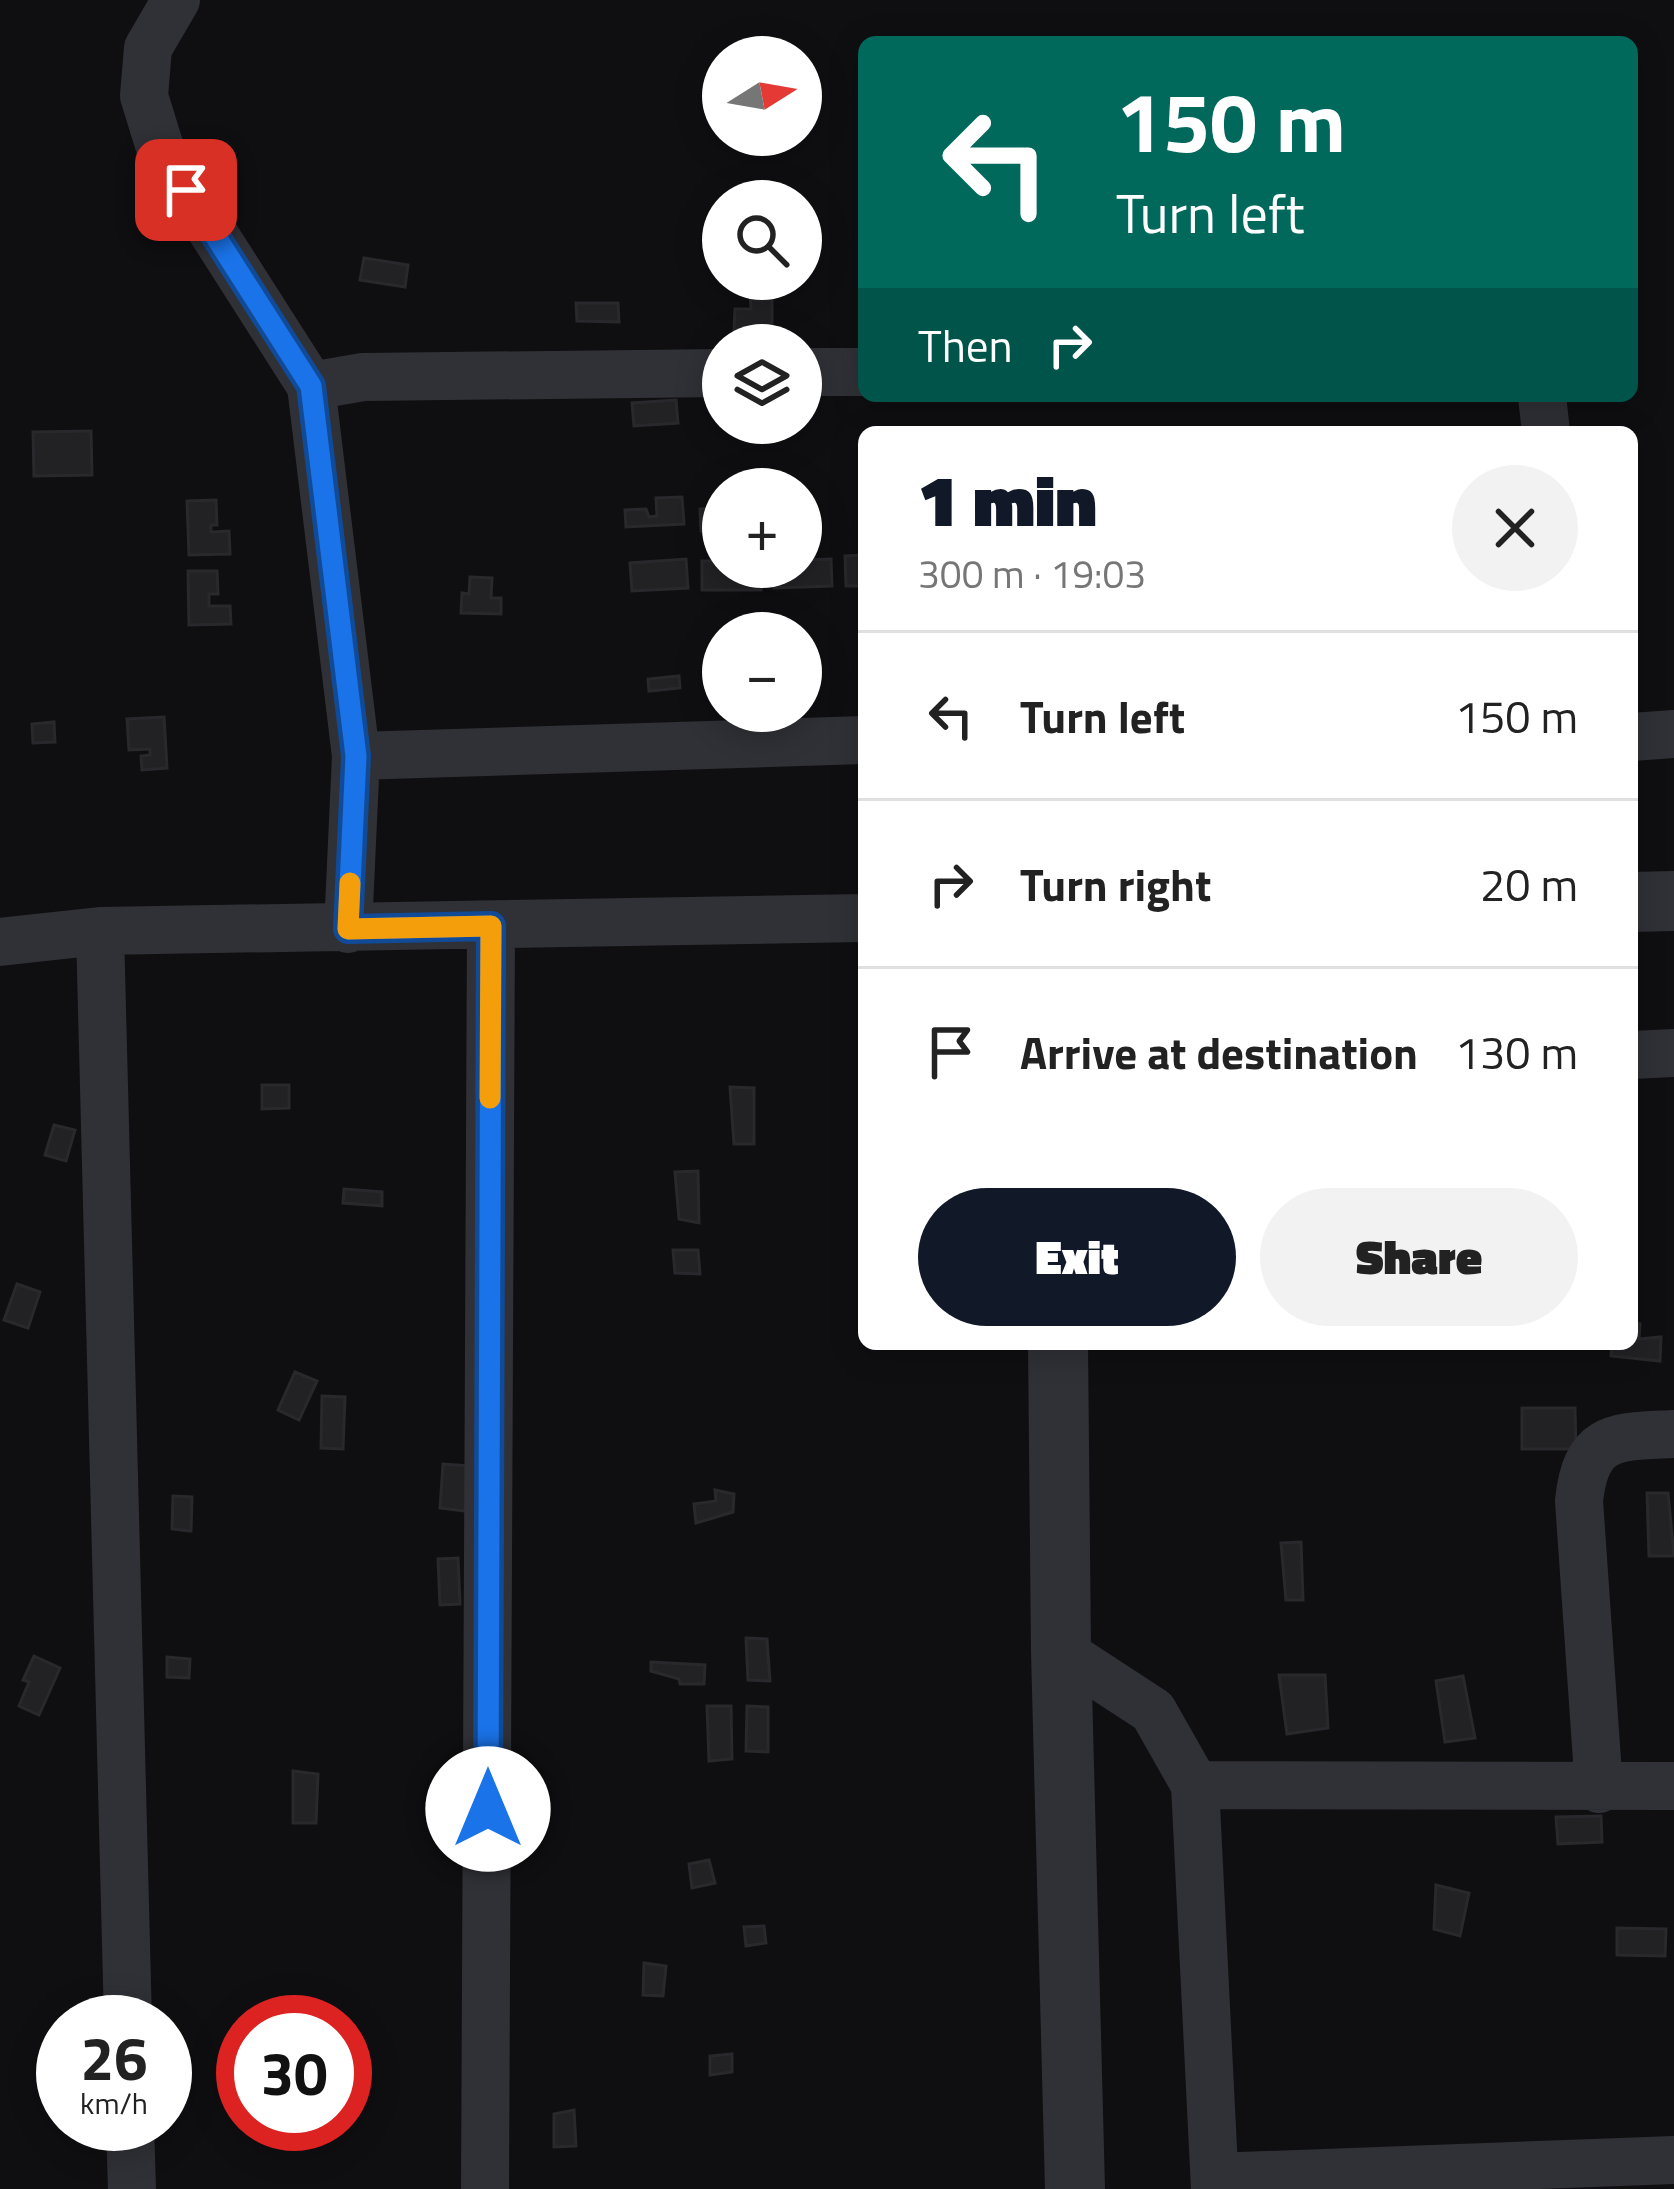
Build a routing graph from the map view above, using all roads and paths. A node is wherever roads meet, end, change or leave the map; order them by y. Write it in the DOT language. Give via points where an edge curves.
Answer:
graph roads {
  1 [pos="176,0"];
  2 [pos="858,371"];
  3 [pos="822,372"];
  4 [pos="702,373"];
  5 [pos="311,386"];
  6 [pos="1674,734"];
  7 [pos="1638,736"];
  8 [pos="858,740"];
  9 [pos="356,756"];
  10 [pos="1674,901"];
  11 [pos="1638,902"];
  12 [pos="858,918"];
  13 [pos="491,926"];
  14 [pos="348,929"];
  15 [pos="100,931"];
  16 [pos="0,942"];
  17 [pos="1674,1053"];
  18 [pos="1638,1054"];
  19 [pos="1058,1350"];
  20 [pos="1674,1434"];
  21 [pos="1061,1651"];
  22 [pos="1196,1785"];
  23 [pos="1674,1786"];
  24 [pos="1599,1789"];
  25 [pos="127,1995"];
  26 [pos="131,2151"];
  27 [pos="1674,2161"];
  28 [pos="1615,2175"];
  29 [pos="1215,2183"];
  30 [pos="132,2189"];
  31 [pos="485,2189"];
  32 [pos="1075,2189"];
  1 -- 5 [label="street" via="148,48 144,96 161,152"];
  2 -- 3 [label="street"];
  4 -- 5 [label="street" via="363,377"];
  5 -- 9 [label="street"];
  6 -- 7 [label="street"];
  8 -- 9 [label="street"];
  9 -- 14 [label="street"];
  10 -- 11 [label="street"];
  12 -- 13 [label="street"];
  13 -- 14 [label="street"];
  13 -- 31 [label="street"];
  14 -- 15 [label="street"];
  15 -- 16 [label="street"];
  15 -- 25 [label="street"];
  17 -- 18 [label="street"];
  19 -- 21 [label="street"];
  20 -- 24 [label="street" via="1622,1436 1598,1447 1582,1471"];
  21 -- 22 [label="street" via="1153,1711"];
  21 -- 32 [label="street"];
  22 -- 24 [label="street"];
  22 -- 29 [label="street"];
  23 -- 24 [label="street"];
  26 -- 30 [label="street"];
  27 -- 28 [label="street"];
  28 -- 29 [label="street"];
}
